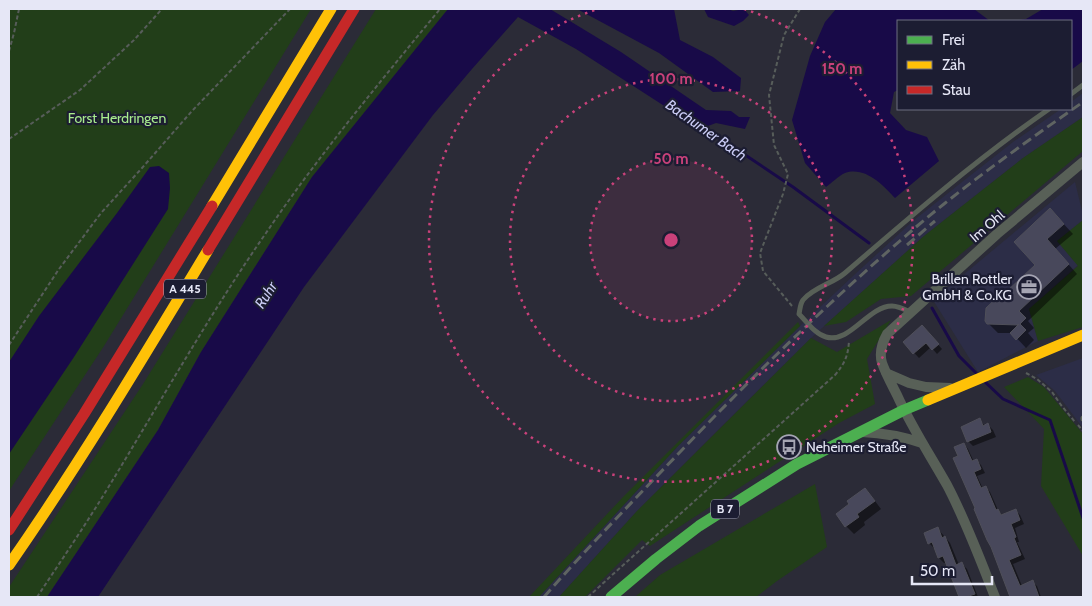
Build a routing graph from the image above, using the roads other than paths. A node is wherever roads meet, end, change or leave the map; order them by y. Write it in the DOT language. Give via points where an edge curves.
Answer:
graph roads {
  1 [pos="331,9"];
  2 [pos="354,9"];
  3 [pos="1083,85"];
  4 [pos="1072,93"];
  5 [pos="1048,110"];
  6 [pos="1083,162"];
  7 [pos="910,312"];
  8 [pos="1083,335"];
  9 [pos="886,373"];
  10 [pos="954,389"];
  11 [pos="904,410"];
  12 [pos="860,432"];
  13 [pos="922,443"];
  14 [pos="9,530"];
  15 [pos="9,565"];
  16 [pos="611,597"];
  17 [pos="996,597"];
  1 -- 14 [label="main road, A 445" via="153,303"];
  2 -- 15 [label="main road, A 445" via="100,427"];
  3 -- 4 [label="lane"];
  5 -- 7 [label="lane" via="963,172 842,276 802,301 799,314 813,329 833,338 850,331 884,307 893,306"];
  6 -- 7 [label="street, Im Ohl"];
  7 -- 9 [label="street" via="883,341 882,361"];
  8 -- 10 [label="main road, B 7"];
  9 -- 10 [label="street" via="926,387"];
  9 -- 11 [label="street"];
  10 -- 11 [label="main road, B 7"];
  11 -- 12 [label="main road, B 7"];
  11 -- 13 [label="street"];
  12 -- 13 [label="street" via="900,436"];
  12 -- 16 [label="main road, B 7" via="797,464 700,526"];
  13 -- 17 [label="street" via="966,523"];
}
